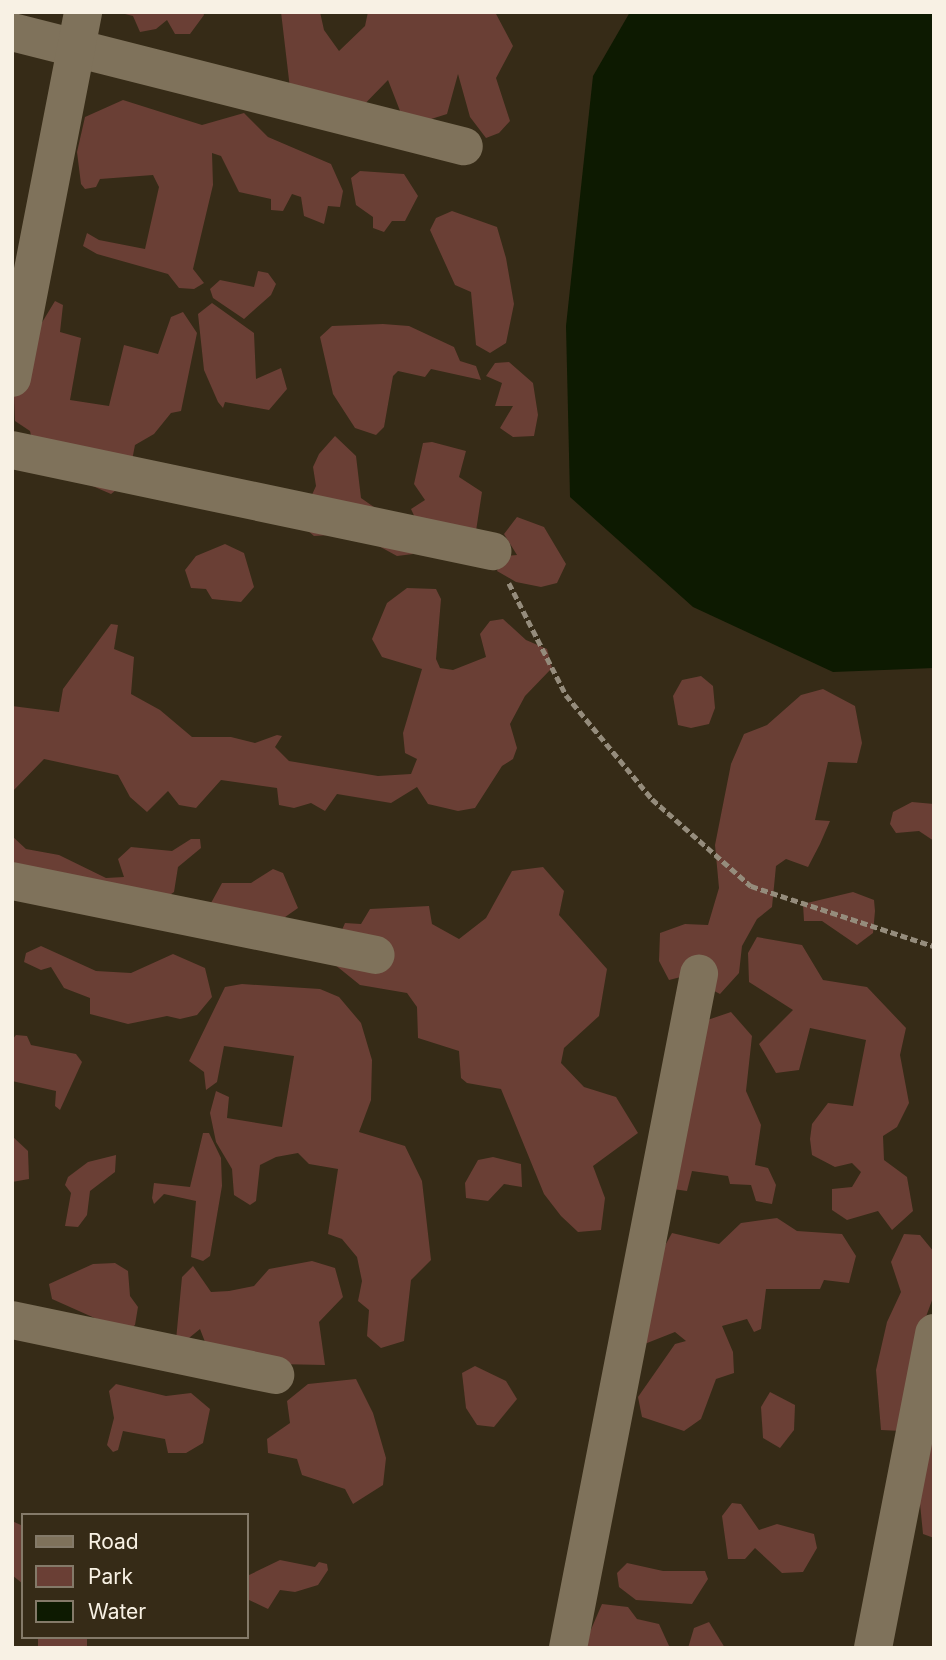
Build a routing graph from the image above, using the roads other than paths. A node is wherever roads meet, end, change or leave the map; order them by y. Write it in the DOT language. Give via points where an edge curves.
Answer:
graph roads {
  1 [pos="80,29"];
  2 [pos="12,32"];
  3 [pos="464,146"];
  4 [pos="12,377"];
  5 [pos="12,450"];
  6 [pos="492,551"];
  7 [pos="12,881"];
  8 [pos="376,955"];
  9 [pos="699,974"];
  10 [pos="12,1320"];
  11 [pos="934,1333"];
  12 [pos="275,1375"];
  13 [pos="568,1648"];
  14 [pos="873,1648"];
  1 -- 2 [label="street"];
  1 -- 3 [label="street"];
  1 -- 4 [label="street"];
  5 -- 6 [label="street"];
  7 -- 8 [label="street"];
  9 -- 13 [label="street"];
  10 -- 12 [label="street"];
  11 -- 14 [label="street"];
}
